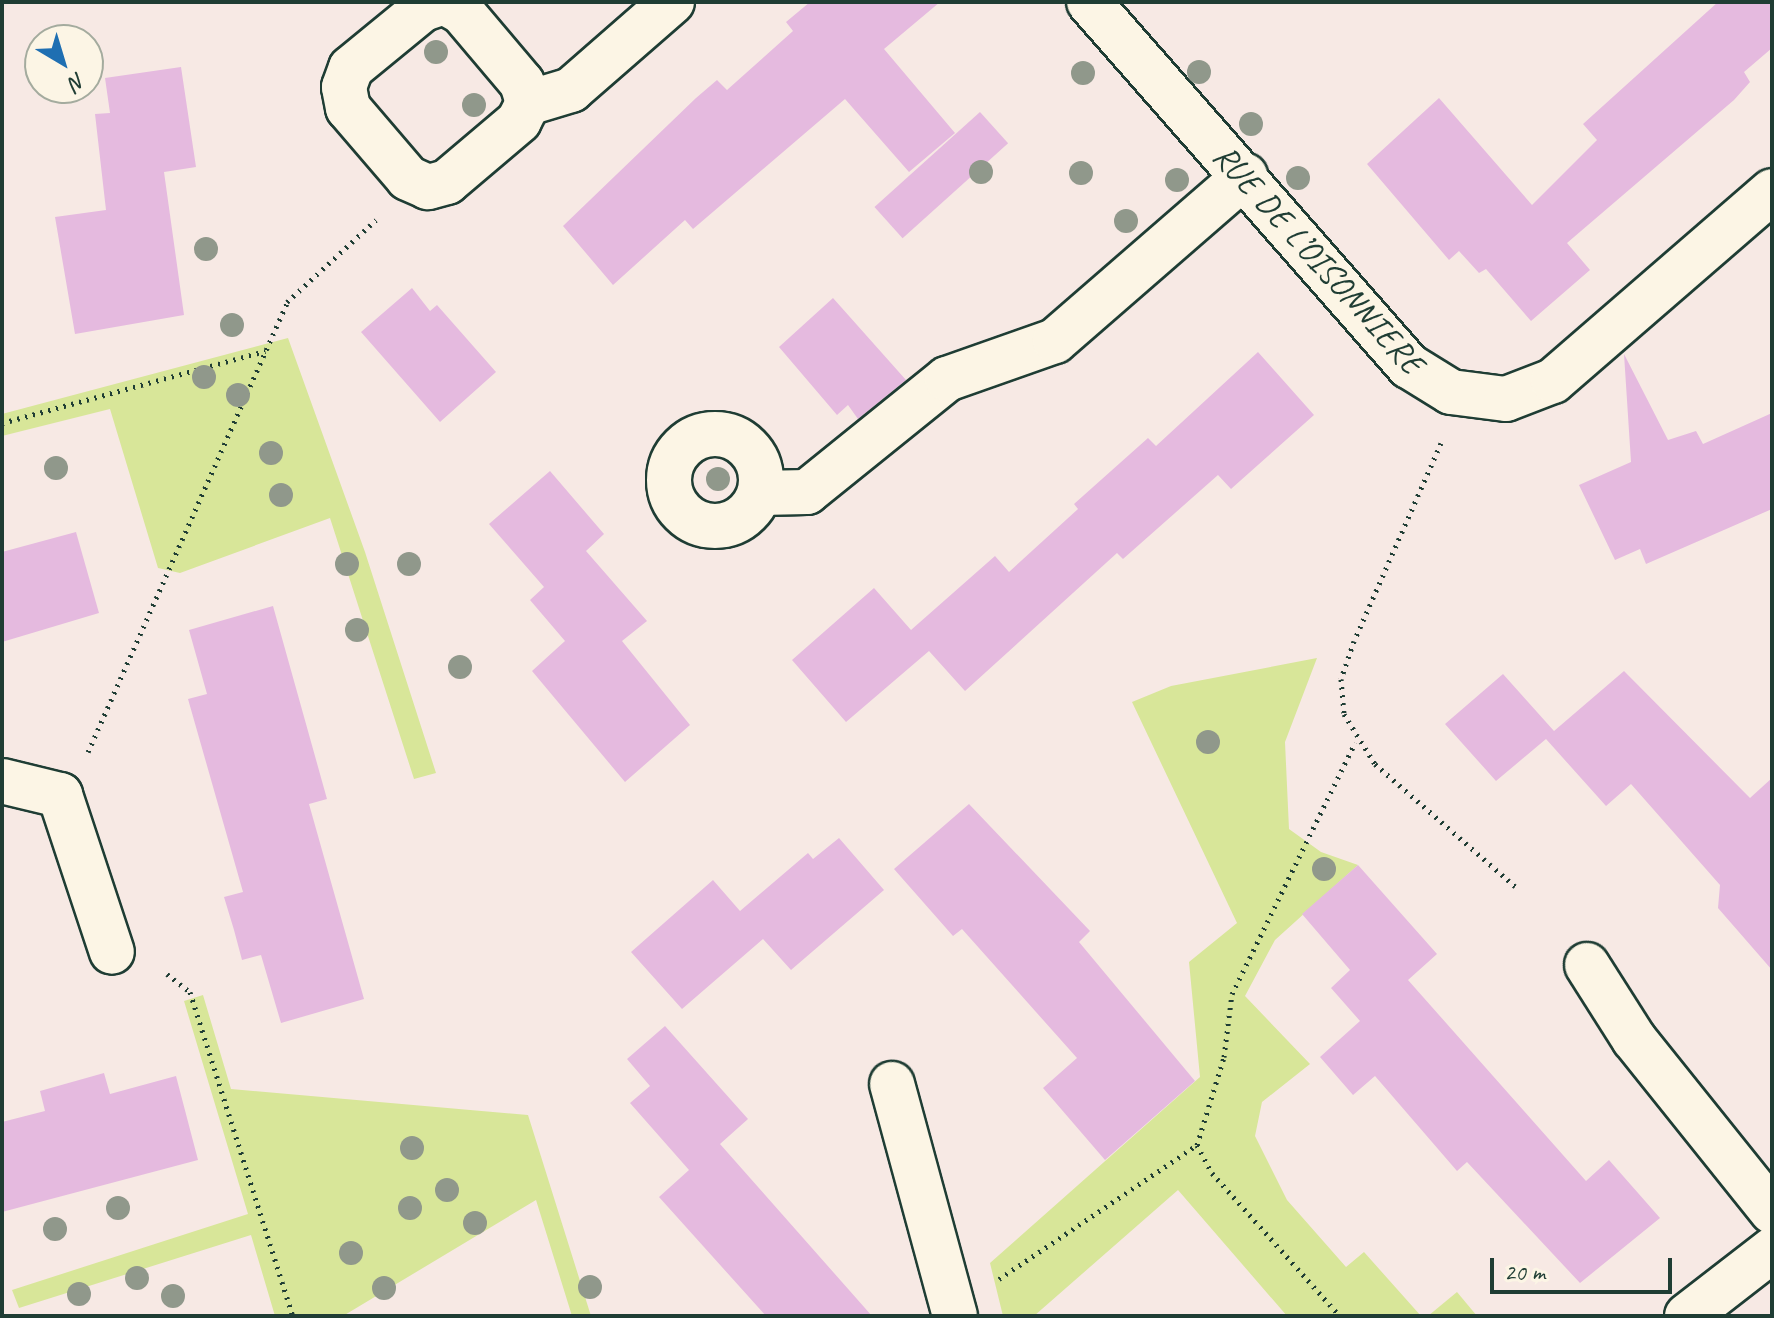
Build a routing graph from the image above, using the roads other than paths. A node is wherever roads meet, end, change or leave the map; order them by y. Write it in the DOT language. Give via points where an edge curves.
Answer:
graph roads {
  1 [pos="444,2"];
  2 [pos="672,2"];
  3 [pos="1089,2"];
  4 [pos="528,103"];
  5 [pos="1245,176"];
  6 [pos="1772,191"];
  7 [pos="760,493"];
  8 [pos="2,781"];
  9 [pos="112,952"];
  10 [pos="1587,965"];
  11 [pos="892,1084"];
  12 [pos="1772,1211"];
  13 [pos="1772,1250"];
  14 [pos="970,1302"];
  15 [pos="1687,1316"];
  1 -- 4 [label="street" via="462,12 522,83"];
  1 -- 4 [label="street" via="423,9 363,58 344,87 348,108 417,185 447,182 519,121"];
  2 -- 4 [label="street" via="571,90"];
  3 -- 5 [label="street, RUE DE L’OISONNIERE"];
  5 -- 6 [label="street, RUE DE L’OISONNIERE" via="1409,366 1451,392 1490,399 1553,381"];
  5 -- 7 [label="street" via="1055,341 947,379 807,492"];
  8 -- 9 [label="street" via="60,795"];
  10 -- 12 [label="street" via="1634,1039"];
  11 -- 14 [label="street"];
  13 -- 15 [label="street"];
}
